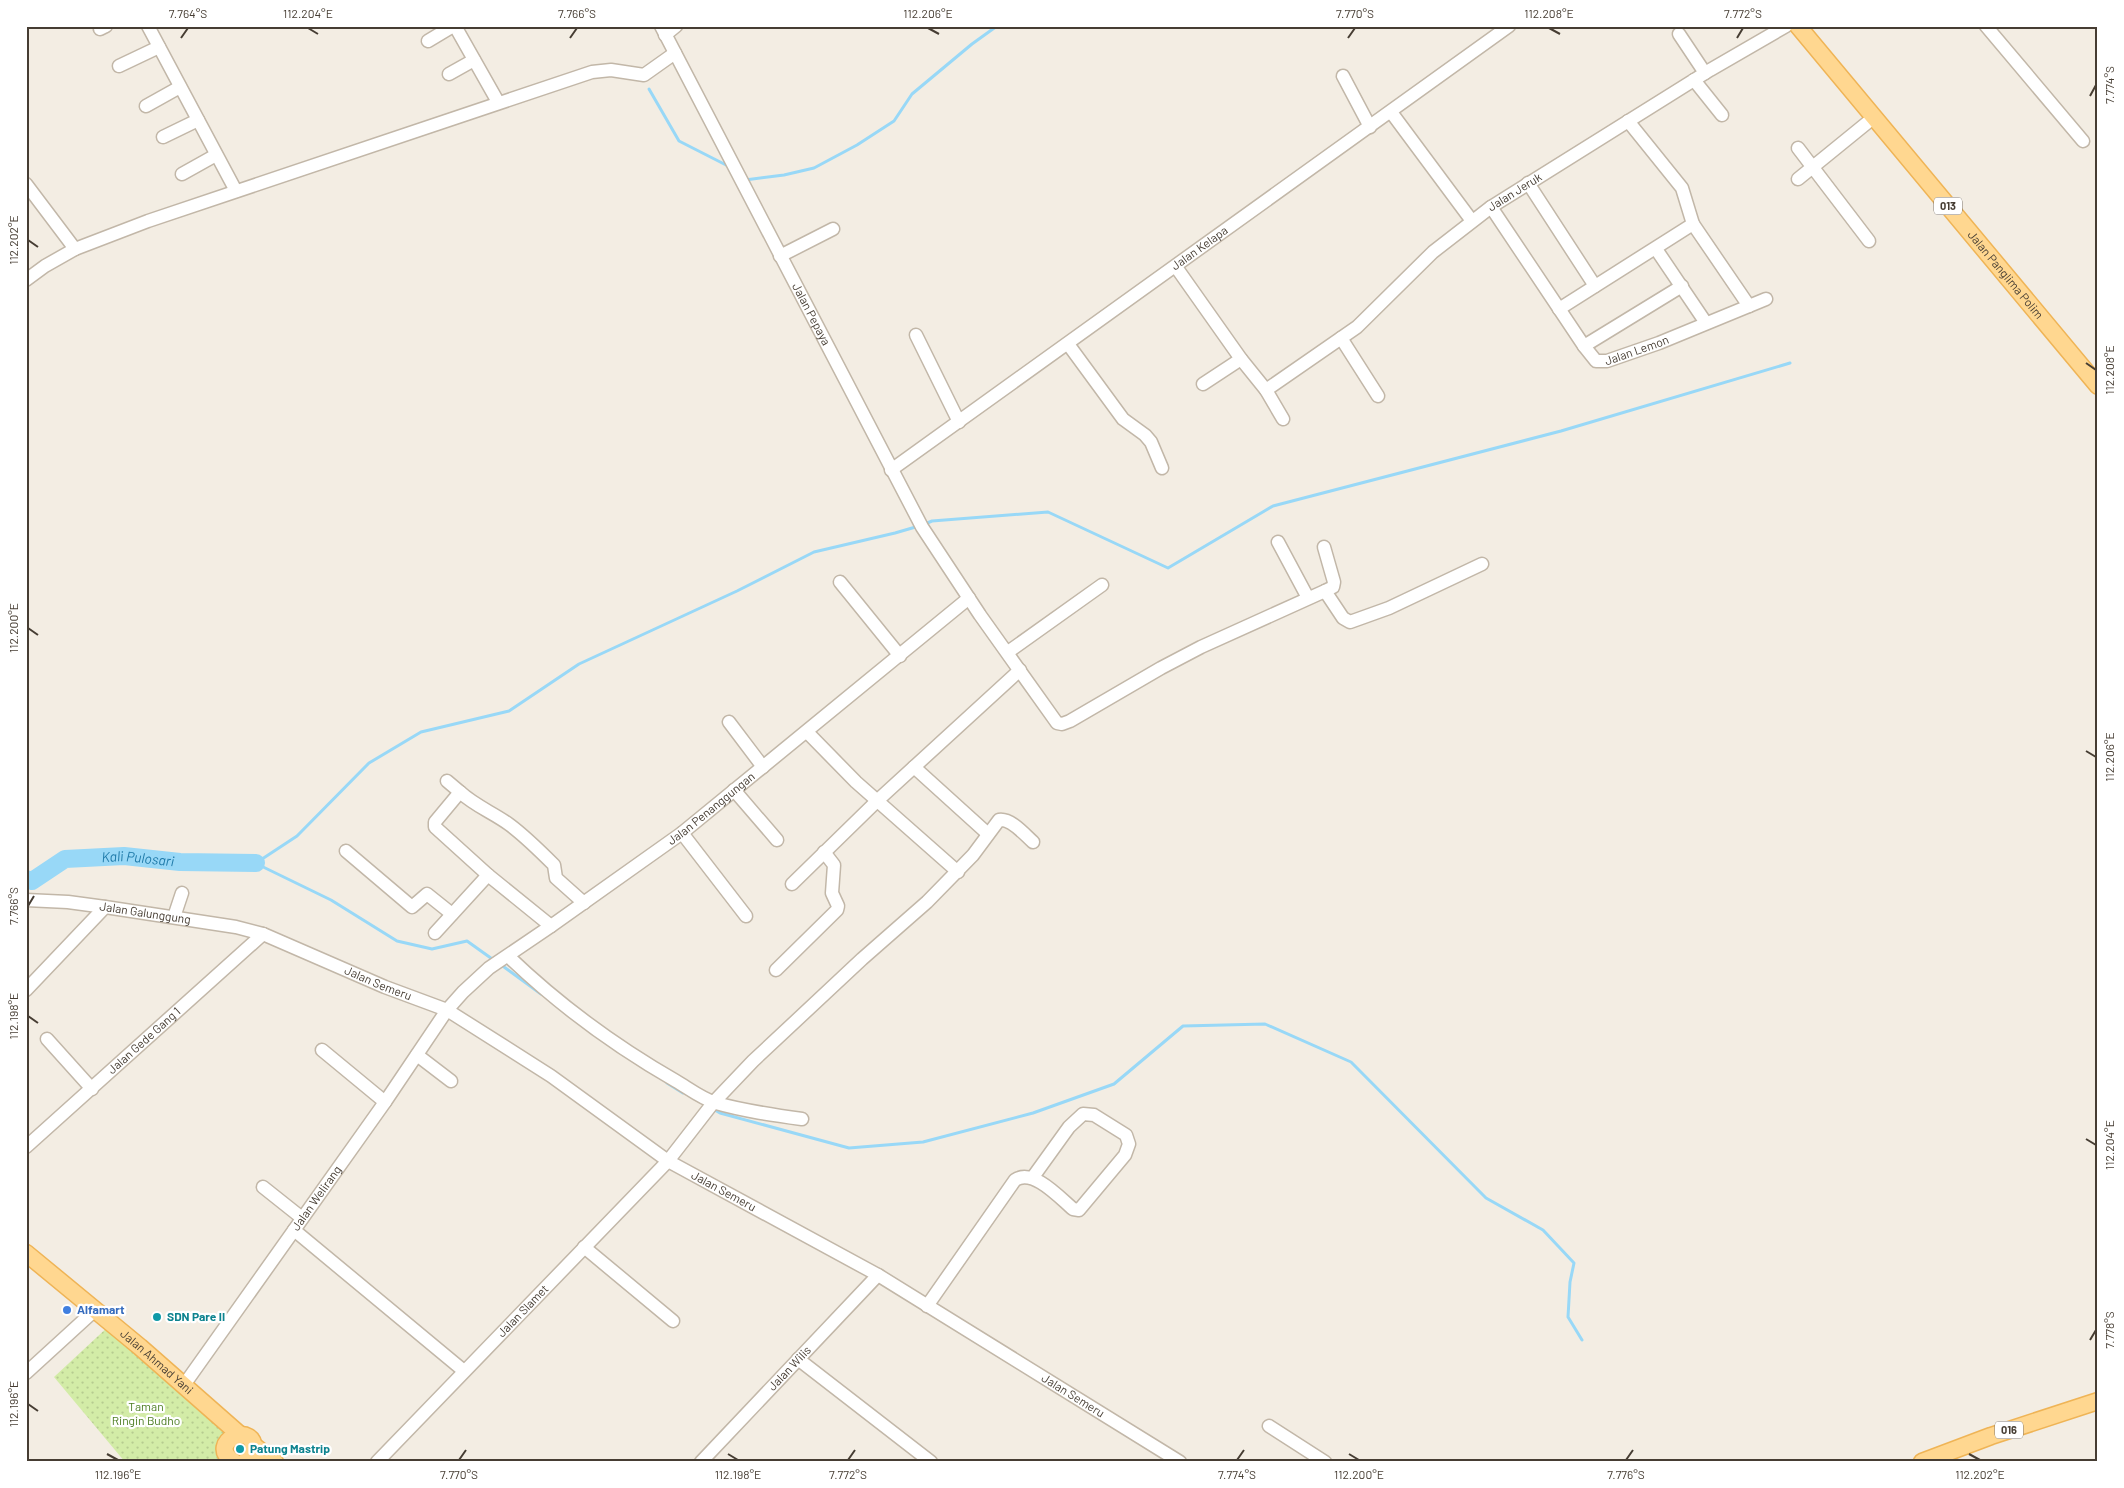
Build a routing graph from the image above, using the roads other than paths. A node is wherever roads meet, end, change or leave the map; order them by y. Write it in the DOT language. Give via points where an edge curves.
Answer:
graph roads {
  1 [pos="148,26"];
  2 [pos="454,26"];
  3 [pos="676,26"];
  4 [pos="1786,26"];
  5 [pos="1798,26"];
  6 [pos="1986,26"];
  7 [pos="1508,27"];
  8 [pos="663,31"];
  9 [pos="1679,34"];
  10 [pos="428,41"];
  11 [pos="159,47"];
  12 [pos="675,53"];
  13 [pos="474,60"];
  14 [pos="119,66"];
  15 [pos="449,74"];
  16 [pos="1343,76"];
  17 [pos="1699,76"];
  18 [pos="180,87"];
  19 [pos="498,102"];
  20 [pos="146,106"];
  21 [pos="1391,112"];
  22 [pos="1722,115"];
  23 [pos="1873,118"];
  24 [pos="198,120"];
  25 [pos="1628,121"];
  26 [pos="1370,127"];
  27 [pos="163,138"];
  28 [pos="2083,141"];
  29 [pos="1798,148"];
  30 [pos="216,154"];
  31 [pos="1812,167"];
  32 [pos="182,174"];
  33 [pos="1798,178"];
  34 [pos="1528,183"];
  35 [pos="26,184"];
  36 [pos="236,191"];
  37 [pos="1491,207"];
  38 [pos="1472,221"];
  39 [pos="1693,224"];
  40 [pos="833,228"];
  41 [pos="1869,241"];
  42 [pos="75,249"];
  43 [pos="1656,249"];
  44 [pos="780,256"];
  45 [pos="1176,267"];
  46 [pos="26,280"];
  47 [pos="1595,286"];
  48 [pos="1682,286"];
  49 [pos="1766,299"];
  50 [pos="1749,306"];
  51 [pos="1559,309"];
  52 [pos="1706,323"];
  53 [pos="916,335"];
  54 [pos="1341,338"];
  55 [pos="1068,344"];
  56 [pos="1584,346"];
  57 [pos="1240,359"];
  58 [pos="1203,384"];
  59 [pos="2098,386"];
  60 [pos="1266,390"];
  61 [pos="1378,396"];
  62 [pos="1283,419"];
  63 [pos="958,422"];
  64 [pos="1162,468"];
  65 [pos="891,470"];
  66 [pos="1278,542"];
  67 [pos="1324,547"];
  68 [pos="1482,564"];
  69 [pos="840,582"];
  70 [pos="1102,585"];
  71 [pos="1325,591"];
  72 [pos="969,598"];
  73 [pos="1308,598"];
  74 [pos="1008,652"];
  75 [pos="900,656"];
  76 [pos="1020,670"];
  77 [pos="729,722"];
  78 [pos="807,732"];
  79 [pos="764,767"];
  80 [pos="914,767"];
  81 [pos="447,781"];
  82 [pos="734,790"];
  83 [pos="460,792"];
  84 [pos="878,800"];
  85 [pos="682,833"];
  86 [pos="988,834"];
  87 [pos="777,840"];
  88 [pos="1033,842"];
  89 [pos="346,851"];
  90 [pos="824,852"];
  91 [pos="958,872"];
  92 [pos="488,875"];
  93 [pos="792,884"];
  94 [pos="182,893"];
  95 [pos="26,900"];
  96 [pos="584,903"];
  97 [pos="105,906"];
  98 [pos="452,914"];
  99 [pos="746,916"];
  100 [pos="174,917"];
  101 [pos="551,926"];
  102 [pos="435,933"];
  103 [pos="263,934"];
  104 [pos="506,957"];
  105 [pos="776,970"];
  106 [pos="26,990"];
  107 [pos="447,1010"];
  108 [pos="47,1039"];
  109 [pos="322,1050"];
  110 [pos="417,1055"];
  111 [pos="451,1081"];
  112 [pos="92,1089"];
  113 [pos="385,1102"];
  114 [pos="711,1106"];
  115 [pos="802,1119"];
  116 [pos="26,1147"];
  117 [pos="668,1161"];
  118 [pos="1033,1177"];
  119 [pos="263,1187"];
  120 [pos="302,1218"];
  121 [pos="294,1230"];
  122 [pos="584,1248"];
  123 [pos="26,1253"];
  124 [pos="878,1275"];
  125 [pos="927,1306"];
  126 [pos="95,1310"];
  127 [pos="673,1321"];
  128 [pos="798,1359"];
  129 [pos="464,1372"];
  130 [pos="26,1373"];
  131 [pos="184,1385"];
  132 [pos="2098,1401"];
  133 [pos="1269,1426"];
  134 [pos="239,1434"];
  135 [pos="253,1445"];
  136 [pos="228,1460"];
  137 [pos="245,1462"];
  138 [pos="275,1462"];
  139 [pos="376,1462"];
  140 [pos="700,1462"];
  141 [pos="931,1462"];
  142 [pos="1180,1462"];
  143 [pos="1325,1462"];
  144 [pos="1922,1462"];
  1 -- 11 [label="street"];
  2 -- 10 [label="street"];
  2 -- 13 [label="street"];
  3 -- 8 [label="street"];
  4 -- 17 [label="street, Jalan Jeruk"];
  5 -- 23 [label="main road, Jalan Panglima Polim / 013"];
  6 -- 28 [label="street"];
  7 -- 21 [label="street, Jalan Kelapa"];
  8 -- 12 [label="street, Jalan Pepaya"];
  9 -- 17 [label="street"];
  11 -- 14 [label="street"];
  11 -- 18 [label="street"];
  12 -- 19 [label="street" via="644,75 596,70"];
  12 -- 44 [label="street, Jalan Pepaya"];
  13 -- 15 [label="street"];
  13 -- 19 [label="street"];
  16 -- 26 [label="street"];
  17 -- 22 [label="street"];
  17 -- 25 [label="street, Jalan Jeruk"];
  18 -- 20 [label="street"];
  18 -- 24 [label="street"];
  19 -- 36 [label="street"];
  21 -- 26 [label="street, Jalan Kelapa"];
  21 -- 38 [label="street"];
  23 -- 31 [label="street"];
  23 -- 59 [label="main road, Jalan Panglima Polim / 013"];
  24 -- 27 [label="street"];
  24 -- 30 [label="street"];
  25 -- 34 [label="street, Jalan Jeruk"];
  25 -- 39 [label="street" via="1682,188"];
  26 -- 45 [label="street, Jalan Kelapa"];
  29 -- 31 [label="street"];
  30 -- 32 [label="street"];
  30 -- 36 [label="street"];
  31 -- 33 [label="street"];
  31 -- 41 [label="street"];
  34 -- 37 [label="street, Jalan Jeruk"];
  34 -- 47 [label="street"];
  35 -- 42 [label="street"];
  36 -- 42 [label="street"];
  37 -- 38 [label="street, Jalan Jeruk"];
  37 -- 51 [label="street, Jalan Lemon"];
  38 -- 54 [label="street, Jalan Jeruk" via="1433,252 1364,321"];
  39 -- 43 [label="street"];
  39 -- 50 [label="street"];
  40 -- 44 [label="street"];
  42 -- 46 [label="street"];
  43 -- 47 [label="street"];
  43 -- 48 [label="street"];
  44 -- 65 [label="street, Jalan Pepaya"];
  45 -- 55 [label="street, Jalan Kelapa"];
  45 -- 57 [label="street"];
  47 -- 51 [label="street"];
  48 -- 52 [label="street"];
  48 -- 56 [label="street"];
  49 -- 50 [label="street, Jalan Lemon"];
  50 -- 52 [label="street, Jalan Lemon"];
  51 -- 56 [label="street, Jalan Lemon"];
  52 -- 56 [label="street, Jalan Lemon" via="1601,362 1593,359"];
  53 -- 63 [label="street"];
  54 -- 60 [label="street, Jalan Jeruk"];
  54 -- 61 [label="street"];
  55 -- 63 [label="street, Jalan Kelapa"];
  55 -- 64 [label="street" via="1123,419 1151,442"];
  57 -- 58 [label="street"];
  57 -- 60 [label="street"];
  60 -- 62 [label="street"];
  63 -- 65 [label="street, Jalan Kelapa"];
  65 -- 72 [label="street, Jalan Pepaya" via="922,527"];
  66 -- 73 [label="street"];
  67 -- 71 [label="street" via="1334,581 1333,587"];
  68 -- 71 [label="street" via="1389,608 1350,622"];
  69 -- 75 [label="street"];
  70 -- 74 [label="street"];
  71 -- 73 [label="street, Jalan Pepaya"];
  72 -- 74 [label="street, Jalan Pepaya"];
  72 -- 75 [label="street, Jalan Penanggungan"];
  73 -- 76 [label="street, Jalan Pepaya" via="1193,651 1065,723 1054,720"];
  74 -- 76 [label="street, Jalan Pepaya"];
  75 -- 78 [label="street, Jalan Penanggungan"];
  76 -- 80 [label="street"];
  77 -- 79 [label="street"];
  78 -- 79 [label="street, Jalan Penanggungan"];
  78 -- 84 [label="street"];
  79 -- 82 [label="street, Jalan Penanggungan"];
  80 -- 84 [label="street"];
  80 -- 86 [label="street"];
  81 -- 83 [label="street"];
  82 -- 85 [label="street, Jalan Penanggungan"];
  82 -- 87 [label="street"];
  83 -- 92 [label="street" via="435,826"];
  83 -- 96 [label="street" via="470,802 525,837 554,865 556,878"];
  84 -- 90 [label="street"];
  84 -- 91 [label="street"];
  85 -- 96 [label="street, Jalan Penanggungan"];
  85 -- 99 [label="street"];
  86 -- 88 [label="street, Jalan Slamet" via="999,820 1004,819"];
  86 -- 91 [label="street, Jalan Slamet"];
  89 -- 98 [label="street" via="412,907 427,894"];
  90 -- 93 [label="street"];
  90 -- 105 [label="street" via="834,865 832,893 837,910"];
  91 -- 114 [label="street, Jalan Slamet" via="774,1040"];
  92 -- 98 [label="street"];
  92 -- 101 [label="street"];
  94 -- 100 [label="street"];
  95 -- 97 [label="street, Jalan Galunggung"];
  96 -- 101 [label="street, Jalan Penanggungan"];
  97 -- 100 [label="street, Jalan Galunggung"];
  97 -- 106 [label="street"];
  98 -- 102 [label="street"];
  100 -- 103 [label="street, Jalan Galunggung"];
  101 -- 104 [label="street, Jalan Penanggungan"];
  103 -- 107 [label="street, Jalan Semeru"];
  103 -- 112 [label="street, Jalan Gede Gang 1"];
  104 -- 107 [label="street, Jalan Penanggungan" via="489,968"];
  104 -- 114 [label="street" via="576,1016"];
  107 -- 110 [label="street, Jalan Welirang"];
  107 -- 117 [label="street, Jalan Semeru" via="551,1076"];
  108 -- 112 [label="street"];
  109 -- 113 [label="street"];
  110 -- 111 [label="street"];
  110 -- 113 [label="street, Jalan Welirang"];
  112 -- 116 [label="street, Jalan Gede Gang 1"];
  113 -- 120 [label="street, Jalan Welirang"];
  114 -- 115 [label="street"];
  114 -- 117 [label="street, Jalan Slamet"];
  117 -- 122 [label="street, Jalan Slamet"];
  117 -- 124 [label="street, Jalan Semeru"];
  118 -- 118 [label="street" via="1079,1210 1125,1155 1129,1144 1126,1135 1094,1115 1082,1114"];
  118 -- 125 [label="street" via="1015,1180"];
  119 -- 120 [label="street"];
  120 -- 121 [label="street, Jalan Welirang"];
  121 -- 129 [label="street"];
  121 -- 131 [label="street, Jalan Welirang"];
  122 -- 127 [label="street"];
  122 -- 129 [label="street, Jalan Slamet"];
  123 -- 126 [label="main road, Jalan Ahmad Yani"];
  124 -- 125 [label="street, Jalan Semeru"];
  124 -- 128 [label="street, Jalan Wilis"];
  125 -- 142 [label="street, Jalan Semeru"];
  126 -- 130 [label="street"];
  126 -- 131 [label="main road, Jalan Ahmad Yani"];
  128 -- 140 [label="street, Jalan Wilis"];
  128 -- 141 [label="street"];
  129 -- 139 [label="street, Jalan Slamet"];
  131 -- 134 [label="main road, Jalan Ahmad Yani"];
  132 -- 144 [label="main road, 016"];
  133 -- 143 [label="street"];
  134 -- 135 [label="main road, Jalan Ahmad Yani" via="248,1437"];
  134 -- 136 [label="main road" via="227,1441"];
  135 -- 137 [label="main road" via="253,1453"];
  135 -- 138 [label="main road, Jalan Ahmad Yani"];
}
